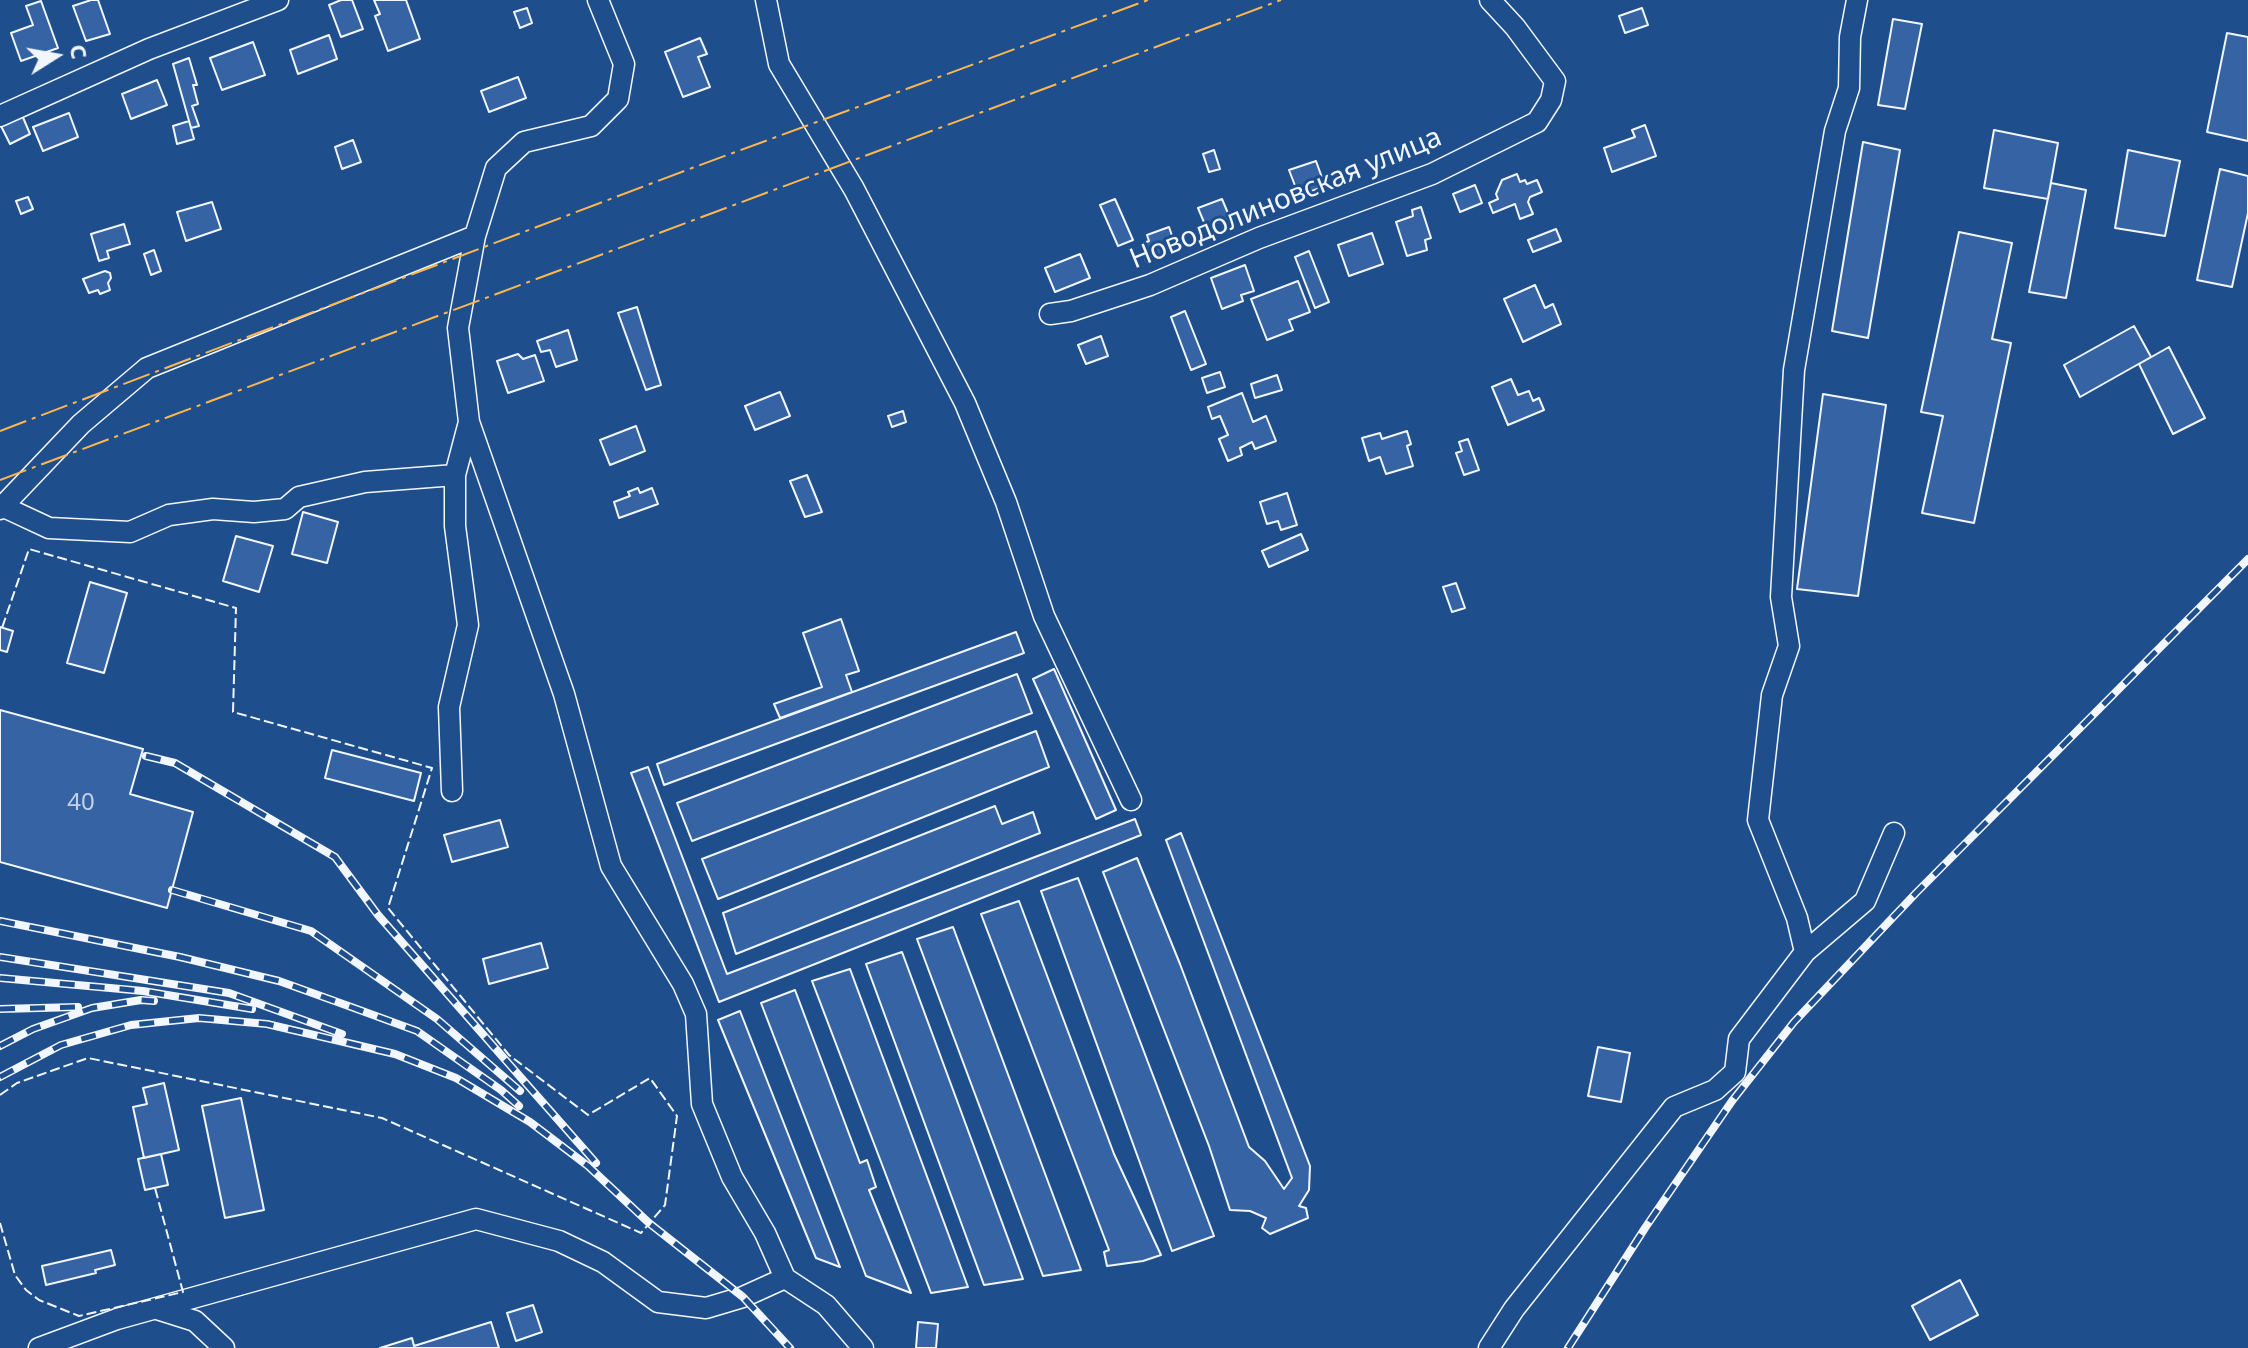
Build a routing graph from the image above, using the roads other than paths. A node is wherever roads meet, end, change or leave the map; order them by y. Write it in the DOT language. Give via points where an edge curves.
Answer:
graph roads {
  1 [pos="278,0"];
  2 [pos="598,0"];
  3 [pos="766,0"];
  4 [pos="1490,0"];
  5 [pos="1857,0"];
  6 [pos="0,116"];
  7 [pos="475,236"];
  8 [pos="1050,314"];
  9 [pos="469,422"];
  10 [pos="455,475"];
  11 [pos="2,508"];
  12 [pos="452,791"];
  13 [pos="1131,800"];
  14 [pos="1894,833"];
  15 [pos="1805,952"];
  16 [pos="785,1278"];
  17 [pos="157,1309"];
  18 [pos="39,1348"];
  19 [pos="224,1348"];
  20 [pos="863,1348"];
  21 [pos="1489,1348"];
  1 -- 6 [label="street" via="149,49"];
  2 -- 7 [label="street" via="624,64 618,99 591,126 524,142 496,168"];
  3 -- 13 [label="street" via="779,64 866,210 965,403 1006,502 1044,616"];
  4 -- 8 [label="street, Новодолиновская улица" via="1555,81 1537,122 1432,174 1150,285"];
  5 -- 15 [label="street" via="1849,88 1835,131 1794,370 1781,597 1789,646 1772,695 1758,820"];
  7 -- 9 [label="street" via="458,328"];
  7 -- 11 [label="street" via="147,368 81,424"];
  9 -- 10 [label="street"];
  9 -- 16 [label="street" via="568,705 611,866 696,1014 702,1104 732,1177"];
  10 -- 11 [label="street" via="365,482 299,497 285,509 169,515 130,532 49,528"];
  10 -- 12 [label="street" via="455,526 468,625 449,707"];
  14 -- 15 [label="street" via="1865,901"];
  15 -- 21 [label="street" via="1739,1039 1735,1072 1715,1090 1674,1107"];
  16 -- 17 [label="street" via="706,1308 658,1302 603,1262 559,1241 476,1219"];
  16 -- 20 [label="street" via="826,1305"];
  17 -- 18 [label="street"];
  17 -- 19 [label="street" via="195,1321"];
}
